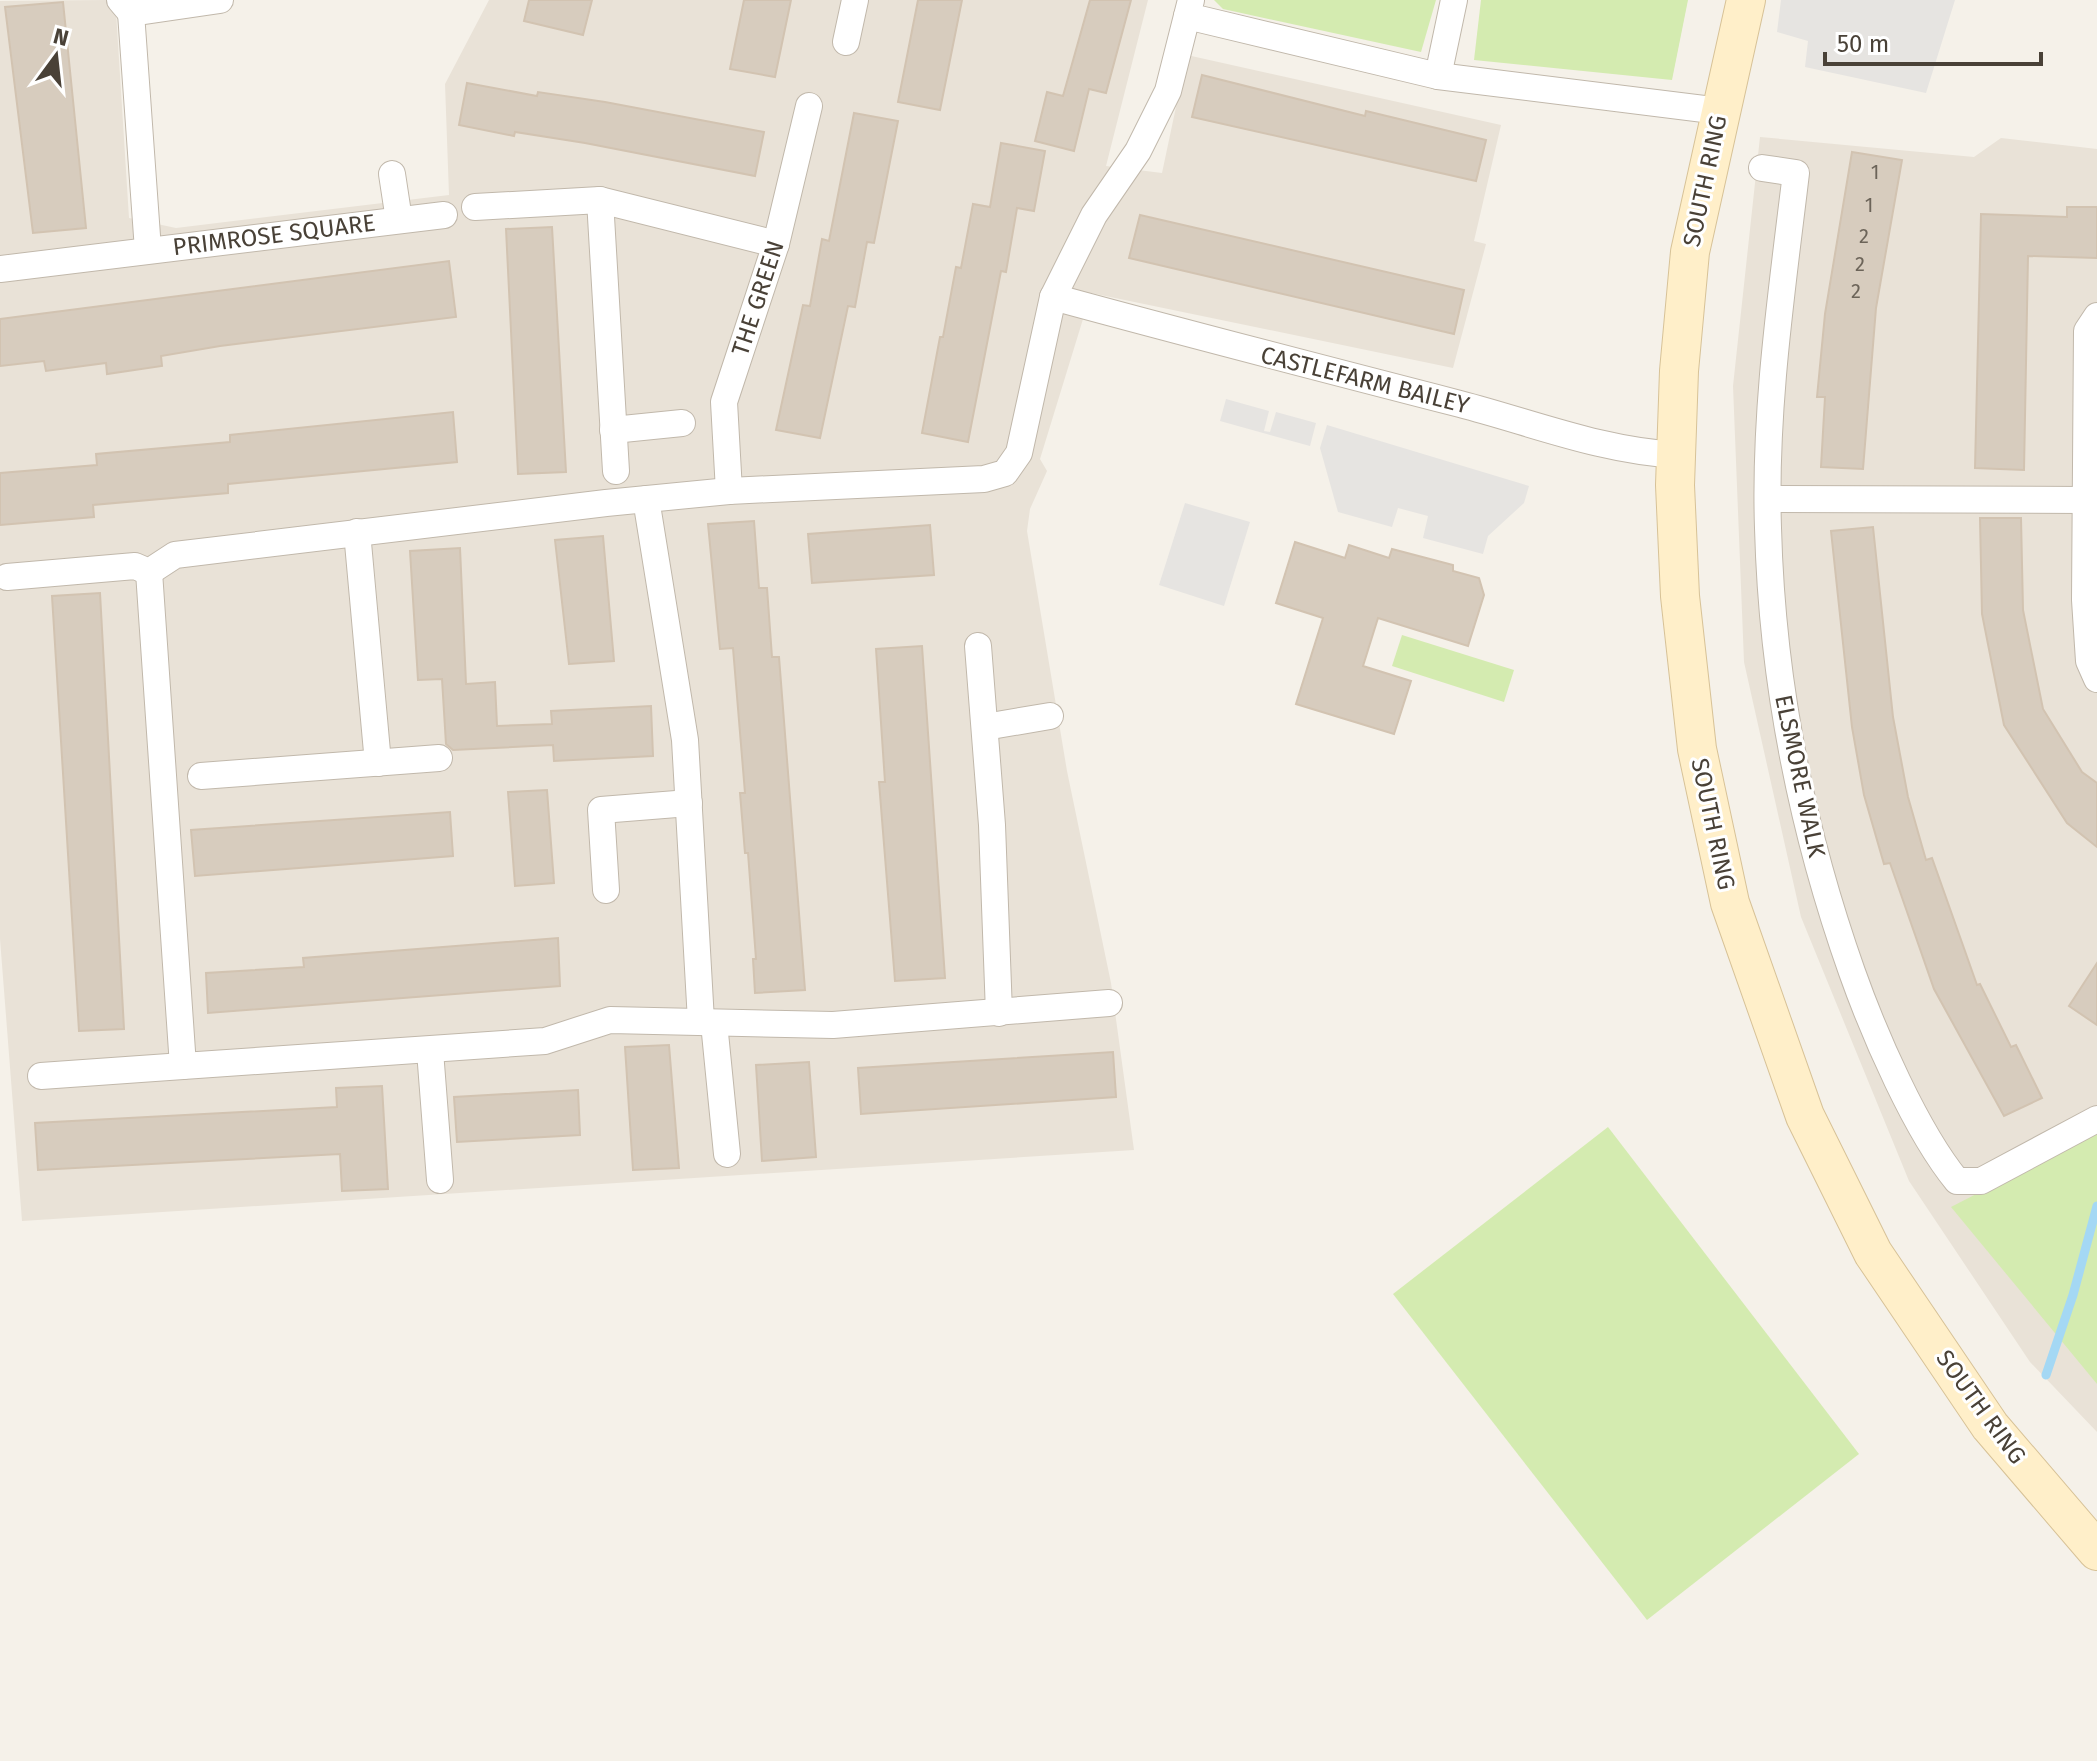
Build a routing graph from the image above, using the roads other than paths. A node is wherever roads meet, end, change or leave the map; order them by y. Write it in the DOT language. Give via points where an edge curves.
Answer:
graph roads {
  1 [pos="220,0"];
  2 [pos="855,0"];
  3 [pos="1454,0"];
  4 [pos="1746,0"];
  5 [pos="126,7"];
  6 [pos="1189,8"];
  7 [pos="846,42"];
  8 [pos="1438,76"];
  9 [pos="809,106"];
  10 [pos="1720,111"];
  11 [pos="1762,168"];
  12 [pos="392,174"];
  13 [pos="600,200"];
  14 [pos="475,207"];
  15 [pos="444,215"];
  16 [pos="399,220"];
  17 [pos="776,244"];
  18 [pos="148,250"];
  19 [pos="0,269"];
  20 [pos="1053,297"];
  21 [pos="2097,316"];
  22 [pos="682,423"];
  23 [pos="613,430"];
  24 [pos="1678,455"];
  25 [pos="616,471"];
  26 [pos="729,491"];
  27 [pos="646,499"];
  28 [pos="1768,499"];
  29 [pos="2086,500"];
  30 [pos="357,532"];
  31 [pos="149,572"];
  32 [pos="7,577"];
  33 [pos="2091,601"];
  34 [pos="978,646"];
  35 [pos="2097,679"];
  36 [pos="1050,716"];
  37 [pos="985,727"];
  38 [pos="439,758"];
  39 [pos="378,763"];
  40 [pos="201,776"];
  41 [pos="689,803"];
  42 [pos="606,890"];
  43 [pos="1109,1003"];
  44 [pos="999,1013"];
  45 [pos="708,1022"];
  46 [pos="430,1051"];
  47 [pos="183,1066"];
  48 [pos="41,1076"];
  49 [pos="2097,1119"];
  50 [pos="727,1154"];
  51 [pos="440,1180"];
  52 [pos="2097,1551"];
  1 -- 5 [label="street"];
  2 -- 7 [label="street"];
  3 -- 8 [label="street"];
  4 -- 10 [label="main road, SOUTH RING"];
  5 -- 18 [label="street, PRIMROSE SQUARE"];
  6 -- 8 [label="street"];
  6 -- 20 [label="street" via="1168,91 1138,151 1094,215"];
  8 -- 10 [label="street"];
  9 -- 17 [label="street, THE GREEN"];
  10 -- 24 [label="main road, SOUTH RING" via="1690,252"];
  11 -- 28 [label="street, ELSMORE WALK" via="1796,173 1776,340"];
  12 -- 16 [label="street, PRIMROSE SQUARE"];
  13 -- 14 [label="street"];
  13 -- 17 [label="street"];
  13 -- 23 [label="street"];
  15 -- 16 [label="street, PRIMROSE SQUARE"];
  16 -- 18 [label="street, PRIMROSE SQUARE"];
  17 -- 26 [label="street, THE GREEN" via="724,402"];
  18 -- 19 [label="street, PRIMROSE SQUARE"];
  20 -- 24 [label="street, CASTLEFARM BAILEY" via="1594,443"];
  20 -- 26 [label="street" via="1019,453 1005,473 984,479"];
  21 -- 29 [label="street" via="2087,331"];
  22 -- 23 [label="street"];
  23 -- 25 [label="street"];
  24 -- 52 [label="main road, SOUTH RING" via="1680,596 1697,749 1730,903 1805,1116 1882,1265 1990,1426"];
  26 -- 27 [label="street"];
  27 -- 30 [label="street"];
  27 -- 41 [label="street" via="685,740"];
  28 -- 29 [label="street"];
  28 -- 49 [label="street, ELSMORE WALK" via="1773,621 1787,736 1827,902 1868,1018 1939,1160 1957,1181 1981,1181"];
  29 -- 33 [label="street"];
  30 -- 31 [label="street" via="175,555"];
  30 -- 39 [label="street"];
  31 -- 32 [label="street" via="135,566"];
  31 -- 47 [label="street"];
  33 -- 35 [label="street" via="2089,661"];
  34 -- 37 [label="street"];
  36 -- 37 [label="street"];
  37 -- 44 [label="street"];
  38 -- 39 [label="street"];
  39 -- 40 [label="street"];
  41 -- 42 [label="street" via="601,810"];
  41 -- 45 [label="street"];
  43 -- 44 [label="street"];
  44 -- 45 [label="street" via="833,1025"];
  45 -- 46 [label="street" via="610,1020 545,1041"];
  45 -- 50 [label="street"];
  46 -- 47 [label="street"];
  46 -- 51 [label="street"];
  47 -- 48 [label="street"];
}
